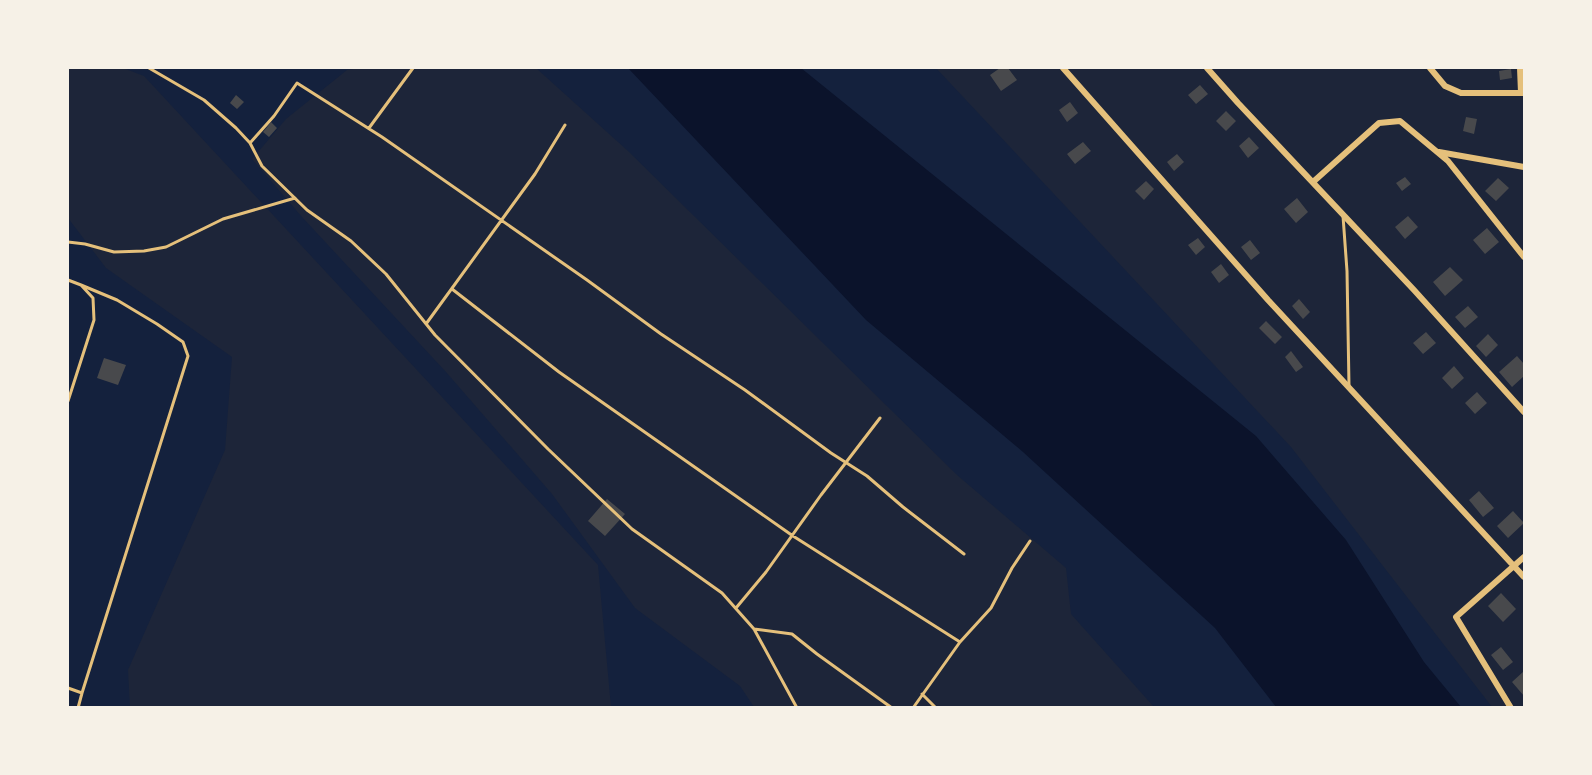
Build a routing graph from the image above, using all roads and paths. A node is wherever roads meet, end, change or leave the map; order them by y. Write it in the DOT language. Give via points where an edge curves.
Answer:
graph roads {
  1 [pos="149,68"];
  2 [pos="413,68"];
  3 [pos="1063,68"];
  4 [pos="1207,68"];
  5 [pos="1430,68"];
  6 [pos="1520,68"];
  7 [pos="1523,93"];
  8 [pos="565,125"];
  9 [pos="369,128"];
  10 [pos="250,143"];
  11 [pos="1435,151"];
  12 [pos="1524,167"];
  13 [pos="1312,182"];
  14 [pos="295,198"];
  15 [pos="1342,214"];
  16 [pos="500,220"];
  17 [pos="68,242"];
  18 [pos="1524,257"];
  19 [pos="68,280"];
  20 [pos="81,285"];
  21 [pos="452,289"];
  22 [pos="426,324"];
  23 [pos="1349,388"];
  24 [pos="68,401"];
  25 [pos="1524,412"];
  26 [pos="880,418"];
  27 [pos="847,463"];
  28 [pos="793,536"];
  29 [pos="1030,541"];
  30 [pos="964,554"];
  31 [pos="1524,556"];
  32 [pos="1514,566"];
  33 [pos="1524,577"];
  34 [pos="736,608"];
  35 [pos="754,629"];
  36 [pos="960,642"];
  37 [pos="68,688"];
  38 [pos="82,693"];
  39 [pos="922,694"];
  40 [pos="78,708"];
  41 [pos="797,708"];
  42 [pos="892,708"];
  43 [pos="913,708"];
  44 [pos="936,708"];
  45 [pos="1511,708"];
  1 -- 10 [label="lane" via="204,100"];
  2 -- 9 [label="lane"];
  3 -- 23 [label="street"];
  4 -- 13 [label="street"];
  5 -- 7 [label="street" via="1445,86 1461,93"];
  6 -- 7 [label="street"];
  8 -- 16 [label="lane"];
  9 -- 10 [label="lane" via="297,83"];
  9 -- 16 [label="lane"];
  10 -- 14 [label="lane" via="262,165"];
  11 -- 12 [label="street"];
  11 -- 13 [label="street" via="1400,121 1379,123"];
  11 -- 18 [label="street" via="1448,161"];
  13 -- 15 [label="street"];
  14 -- 17 [label="lane" via="222,219 166,247 114,252"];
  14 -- 22 [label="lane" via="386,274"];
  15 -- 23 [label="lane"];
  15 -- 25 [label="street"];
  16 -- 21 [label="lane"];
  16 -- 27 [label="lane"];
  19 -- 20 [label="lane"];
  20 -- 24 [label="lane" via="93,298 94,320"];
  20 -- 38 [label="lane" via="117,300 157,324 183,342 188,356"];
  21 -- 22 [label="lane"];
  21 -- 28 [label="lane" via="559,372"];
  22 -- 34 [label="lane" via="632,529 722,593"];
  23 -- 32 [label="street"];
  26 -- 27 [label="lane"];
  27 -- 28 [label="lane"];
  27 -- 30 [label="lane"];
  28 -- 34 [label="lane"];
  28 -- 36 [label="lane"];
  29 -- 36 [label="lane" via="991,608"];
  31 -- 32 [label="street"];
  32 -- 33 [label="street"];
  32 -- 45 [label="street" via="1456,617"];
  34 -- 35 [label="lane"];
  35 -- 41 [label="lane"];
  35 -- 42 [label="lane" via="792,634"];
  36 -- 39 [label="lane"];
  37 -- 38 [label="lane"];
  38 -- 40 [label="lane"];
  39 -- 43 [label="lane"];
  39 -- 44 [label="lane"];
}
